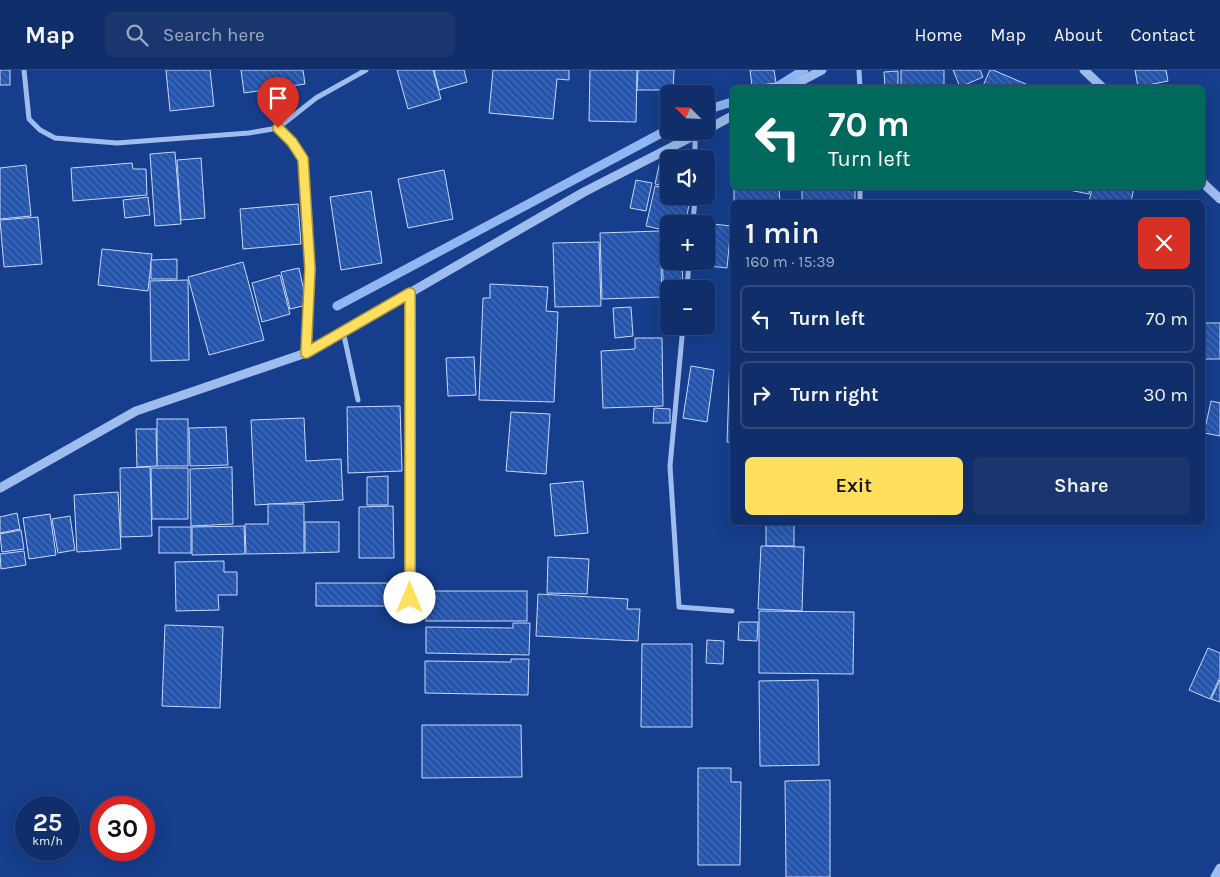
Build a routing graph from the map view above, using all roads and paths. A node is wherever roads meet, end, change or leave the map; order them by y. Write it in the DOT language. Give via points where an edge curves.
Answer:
graph roads {
  1 [pos="24,70"];
  2 [pos="366,70"];
  3 [pos="822,70"];
  4 [pos="860,70"];
  5 [pos="1084,70"];
  6 [pos="794,85"];
  7 [pos="860,85"];
  8 [pos="1100,85"];
  9 [pos="730,117"];
  10 [pos="715,125"];
  11 [pos="278,128"];
  12 [pos="686,140"];
  13 [pos="1205,185"];
  14 [pos="1220,199"];
  15 [pos="410,293"];
  16 [pos="343,332"];
  17 [pos="682,335"];
  18 [pos="306,353"];
  19 [pos="358,400"];
  20 [pos="0,488"];
  21 [pos="410,598"];
  22 [pos="732,611"];
  23 [pos="1220,868"];
  24 [pos="1214,877"];
  1 -- 11 [label="street" via="29,119 55,138 117,143"];
  2 -- 11 [label="street" via="316,98"];
  3 -- 6 [label="street"];
  4 -- 7 [label="street"];
  5 -- 8 [label="street"];
  9 -- 10 [label="street"];
  11 -- 18 [label="street" via="303,159 310,269"];
  12 -- 15 [label="street" via="584,192"];
  13 -- 14 [label="street"];
  15 -- 16 [label="street"];
  15 -- 21 [label="street"];
  16 -- 18 [label="street"];
  16 -- 19 [label="street"];
  17 -- 22 [label="street" via="670,466 679,607"];
  18 -- 20 [label="street" via="136,411"];
  23 -- 24 [label="street"];
}
